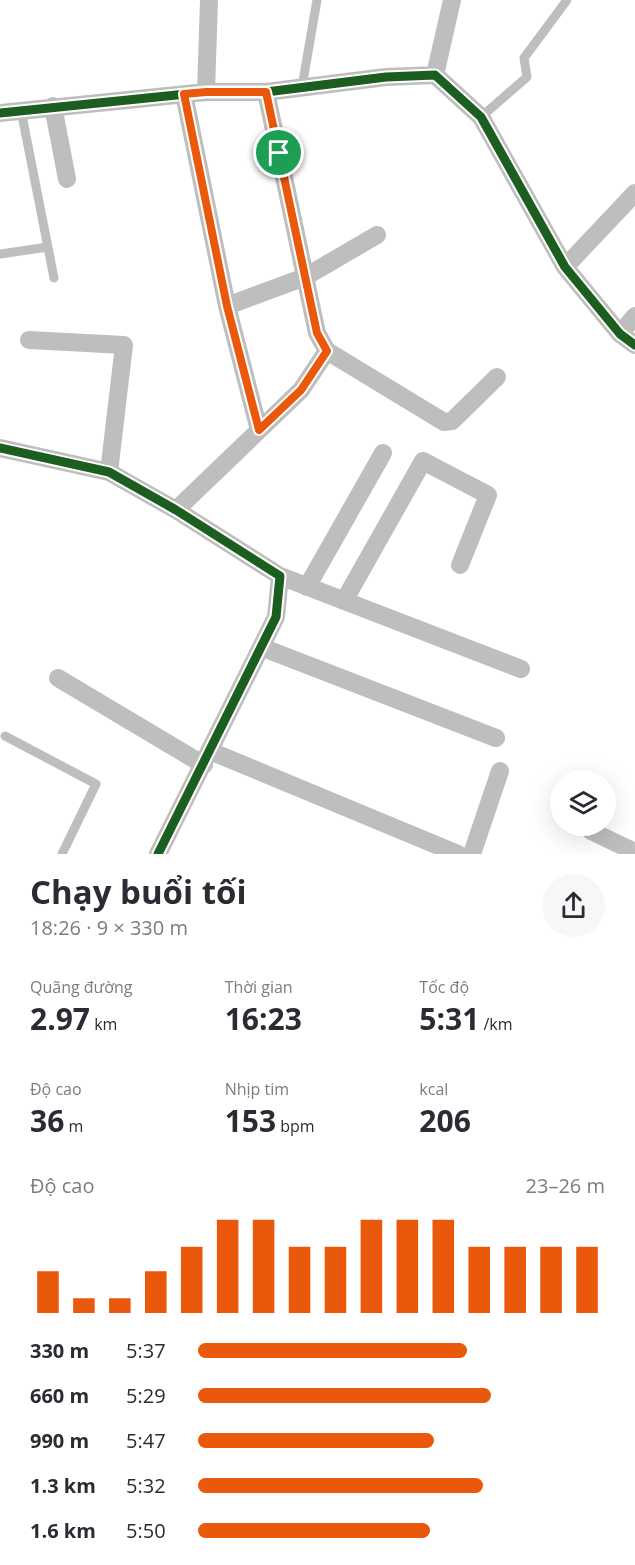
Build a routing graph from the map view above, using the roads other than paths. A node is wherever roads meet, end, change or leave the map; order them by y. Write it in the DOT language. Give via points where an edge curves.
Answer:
graph roads {
  1 [pos="208,0"];
  2 [pos="317,0"];
  3 [pos="452,0"];
  4 [pos="567,0"];
  5 [pos="435,75"];
  6 [pos="302,87"];
  7 [pos="206,92"];
  8 [pos="266,92"];
  9 [pos="184,94"];
  10 [pos="53,106"];
  11 [pos="21,110"];
  12 [pos="0,113"];
  13 [pos="481,117"];
  14 [pos="67,180"];
  15 [pos="635,193"];
  16 [pos="377,235"];
  17 [pos="48,247"];
  18 [pos="0,254"];
  19 [pos="565,267"];
  20 [pos="305,277"];
  21 [pos="54,278"];
  22 [pos="227,306"];
  23 [pos="635,316"];
  24 [pos="620,334"];
  25 [pos="29,340"];
  26 [pos="635,345"];
  27 [pos="327,351"];
  28 [pos="497,377"];
  29 [pos="259,430"];
  30 [pos="0,448"];
  31 [pos="383,453"];
  32 [pos="109,472"];
  33 [pos="176,510"];
  34 [pos="460,565"];
  35 [pos="280,576"];
  36 [pos="308,587"];
  37 [pos="344,601"];
  38 [pos="261,647"];
  39 [pos="521,669"];
  40 [pos="58,678"];
  41 [pos="3,735"];
  42 [pos="496,738"];
  43 [pos="0,747"];
  44 [pos="207,758"];
  45 [pos="500,771"];
  46 [pos="601,836"];
  47 [pos="635,852"];
  48 [pos="62,854"];
  49 [pos="158,854"];
  50 [pos="458,854"];
  51 [pos="472,854"];
  1 -- 7 [label="street"];
  2 -- 6 [label="lane"];
  3 -- 5 [label="street"];
  4 -- 13 [label="lane" via="524,58 527,78"];
  5 -- 6 [label="street"];
  5 -- 13 [label="street"];
  6 -- 8 [label="street"];
  7 -- 8 [label="street"];
  7 -- 9 [label="street"];
  8 -- 20 [label="street"];
  9 -- 10 [label="street"];
  9 -- 22 [label="street"];
  10 -- 11 [label="street"];
  10 -- 14 [label="street"];
  11 -- 12 [label="street"];
  11 -- 17 [label="lane"];
  13 -- 19 [label="street"];
  15 -- 19 [label="street"];
  16 -- 20 [label="street"];
  17 -- 18 [label="lane"];
  17 -- 21 [label="lane"];
  19 -- 24 [label="street"];
  20 -- 22 [label="street"];
  20 -- 27 [label="street" via="317,333"];
  22 -- 29 [label="street"];
  23 -- 24 [label="street"];
  24 -- 26 [label="street"];
  25 -- 32 [label="street" via="124,345"];
  27 -- 28 [label="street" via="444,422 452,421"];
  27 -- 29 [label="street" via="301,390"];
  29 -- 33 [label="street"];
  30 -- 32 [label="street"];
  31 -- 36 [label="street"];
  32 -- 33 [label="street"];
  33 -- 35 [label="street"];
  34 -- 37 [label="street" via="488,495 426,456"];
  35 -- 36 [label="street"];
  35 -- 38 [label="street" via="276,616"];
  36 -- 37 [label="street"];
  37 -- 39 [label="street"];
  38 -- 42 [label="street"];
  38 -- 44 [label="street"];
  40 -- 44 [label="street"];
  41 -- 43 [label="lane"];
  41 -- 48 [label="lane" via="96,784"];
  44 -- 49 [label="street"];
  44 -- 50 [label="street"];
  45 -- 51 [label="street"];
  46 -- 47 [label="street"];
}
